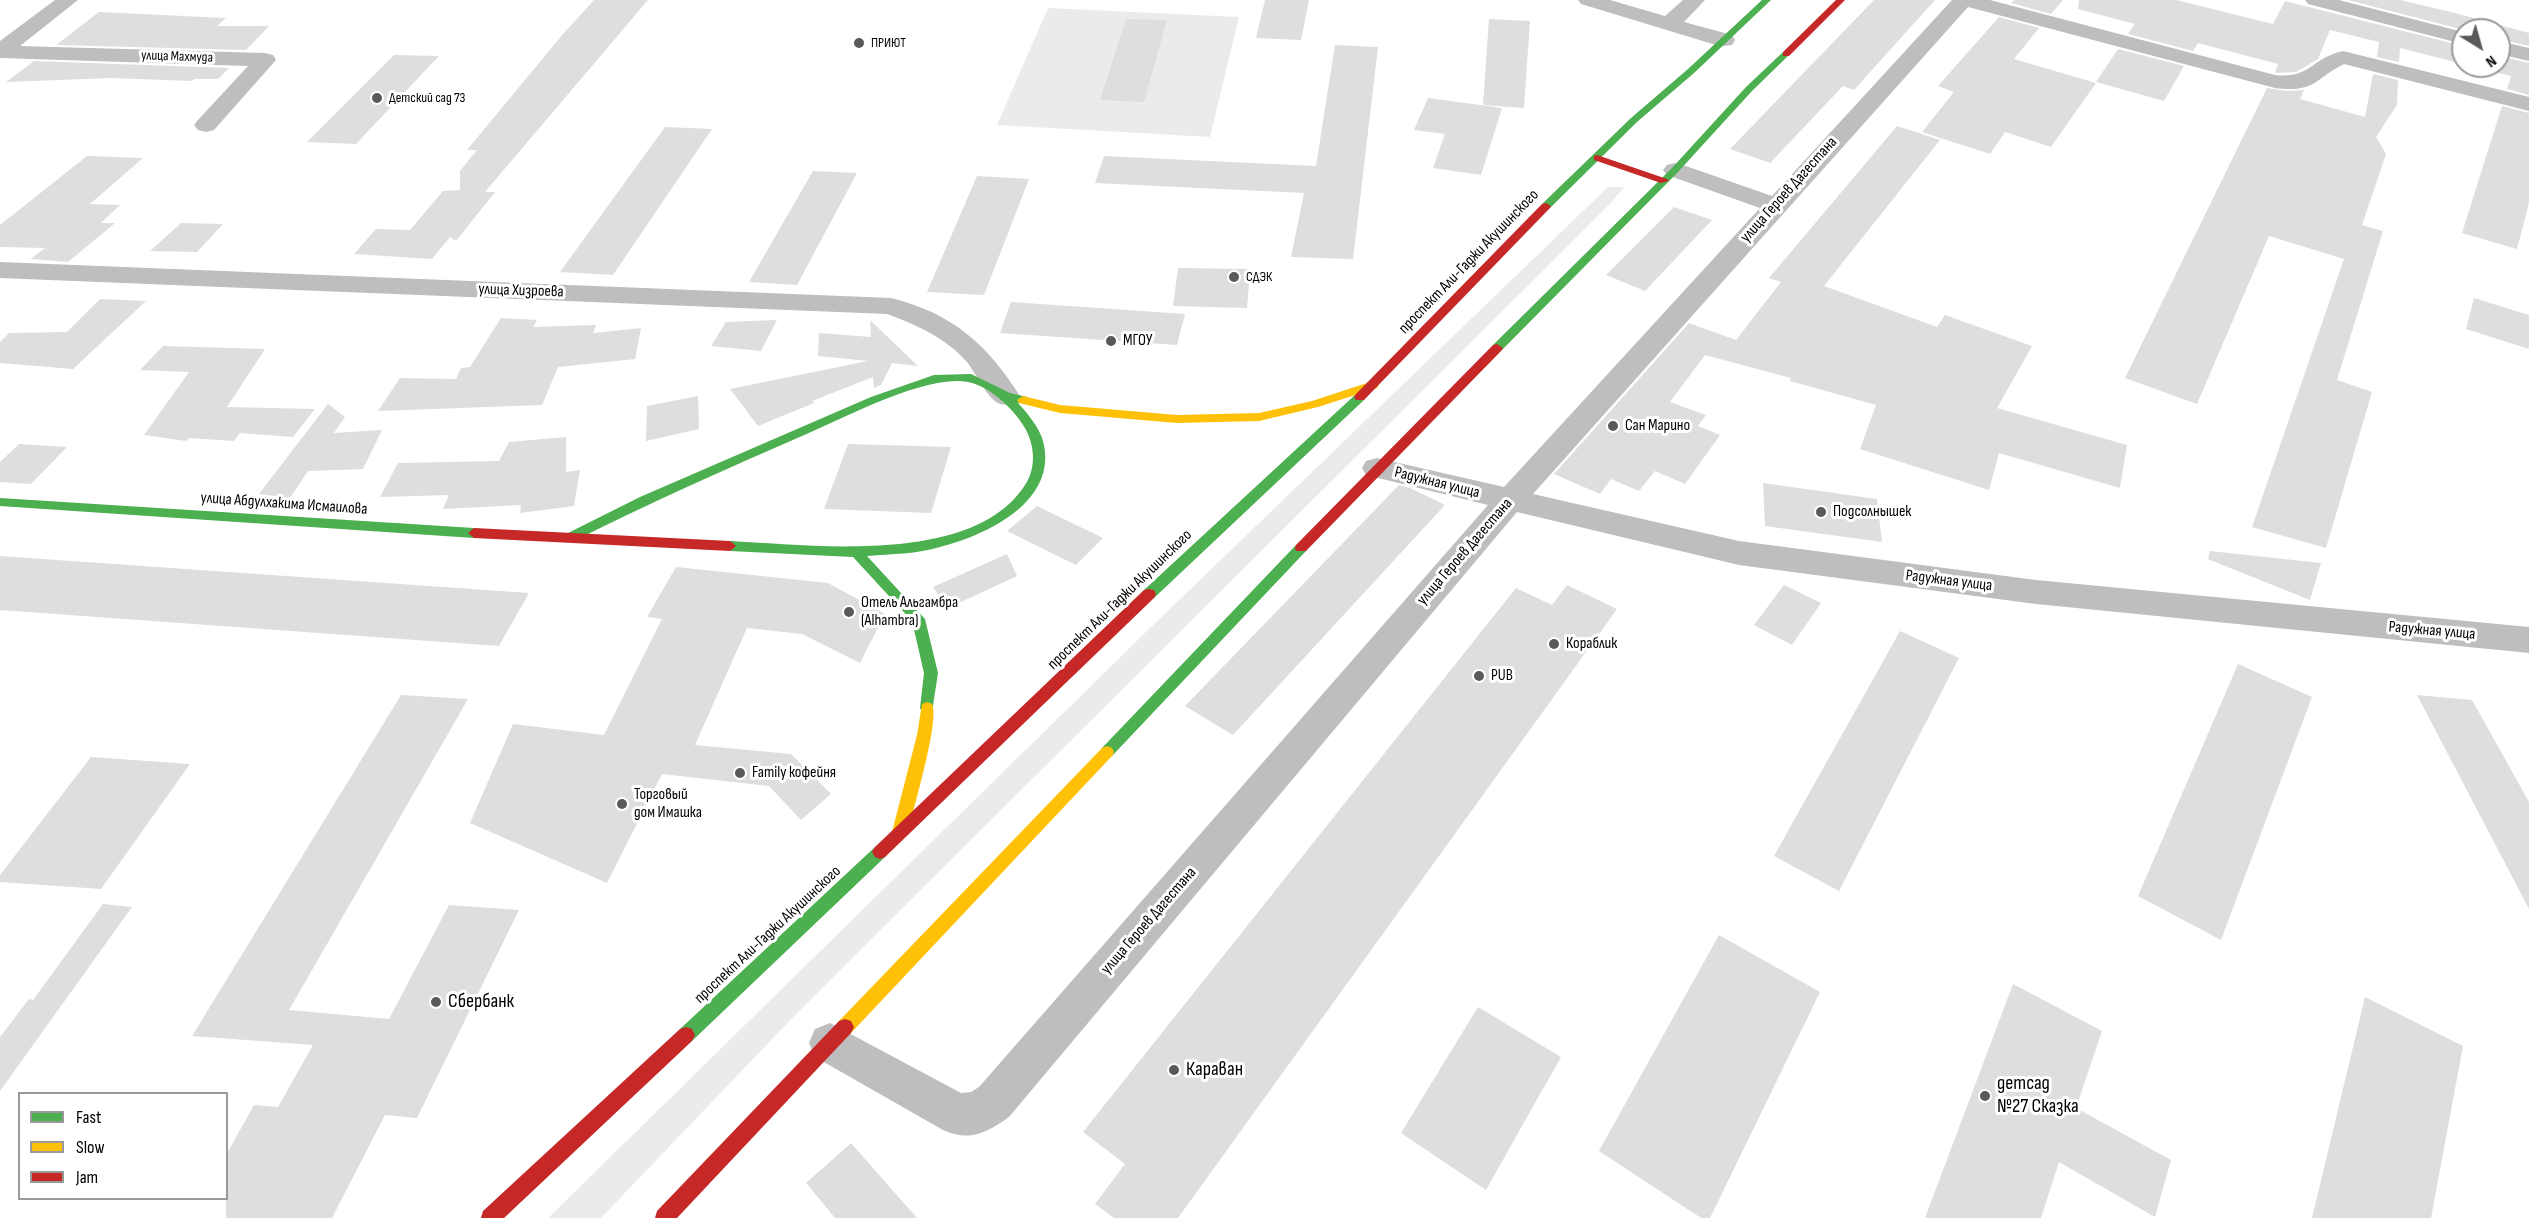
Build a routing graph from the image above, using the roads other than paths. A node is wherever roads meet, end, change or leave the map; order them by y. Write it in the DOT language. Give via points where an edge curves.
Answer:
graph roads {
  1 [pos="68,0"];
  2 [pos="1588,0"];
  3 [pos="1695,0"];
  4 [pos="1767,0"];
  5 [pos="1841,0"];
  6 [pos="1963,0"];
  7 [pos="1968,0"];
  8 [pos="2315,0"];
  9 [pos="1669,24"];
  10 [pos="2451,35"];
  11 [pos="1724,40"];
  12 [pos="2511,50"];
  13 [pos="0,51"];
  14 [pos="2529,55"];
  15 [pos="2529,104"];
  16 [pos="206,125"];
  17 [pos="1597,158"];
  18 [pos="1670,176"];
  19 [pos="1775,205"];
  20 [pos="0,270"];
  21 [pos="1373,385"];
  22 [pos="1006,396"];
  23 [pos="1377,468"];
  24 [pos="1509,501"];
  25 [pos="0,502"];
  26 [pos="566,540"];
  27 [pos="856,552"];
  28 [pos="2529,640"];
  29 [pos="900,832"];
  30 [pos="830,1043"];
  31 [pos="490,1218"];
  32 [pos="664,1218"];
  1 -- 13 [label="street"];
  2 -- 9 [label="street"];
  3 -- 9 [label="street"];
  4 -- 11 [label="main road, проспект Али-Гаджи Акушинского"];
  5 -- 18 [label="main road" via="1749,89"];
  6 -- 19 [label="street, улица Героев Дагестана"];
  7 -- 15 [label="street" via="2283,82 2310,79 2333,59 2343,57"];
  8 -- 10 [label="street"];
  9 -- 11 [label="street"];
  11 -- 17 [label="main road, проспект Али-Гаджи Акушинского"];
  12 -- 14 [label="street"];
  13 -- 16 [label="street, улица Махмуда" via="266,60"];
  17 -- 18 [label="main road"];
  17 -- 21 [label="main road, проспект Али-Гаджи Акушинского" via="1521,230"];
  18 -- 19 [label="street"];
  18 -- 23 [label="main road"];
  19 -- 24 [label="street, улица Героев Дагестана"];
  20 -- 22 [label="street, улица Хизроева" via="891,306 949,332 972,351"];
  21 -- 22 [label="main road" via="1286,411 1228,419 1097,414 1036,405"];
  21 -- 29 [label="main road, проспект Али-Гаджи Акушинского"];
  22 -- 26 [label="main road" via="971,378 950,377 915,384 644,500"];
  22 -- 27 [label="main road, улица Абдулхакима Исмаилова" via="1028,420 1041,453 1040,470 1022,499 982,527 952,539 921,547"];
  23 -- 24 [label="street, Радужная улица"];
  23 -- 30 [label="main road"];
  24 -- 28 [label="street, Радужная улица" via="1739,553 2036,592"];
  24 -- 30 [label="street, улица Героев Дагестана" via="994,1102 978,1113 958,1115"];
  25 -- 26 [label="main road, улица Абдулхакима Исмаилова"];
  26 -- 27 [label="main road, улица Абдулхакима Исмаилова"];
  27 -- 29 [label="main road" via="918,620 931,673 924,735"];
  29 -- 31 [label="main road, проспект Али-Гаджи Акушинского"];
  30 -- 32 [label="main road"];
}
